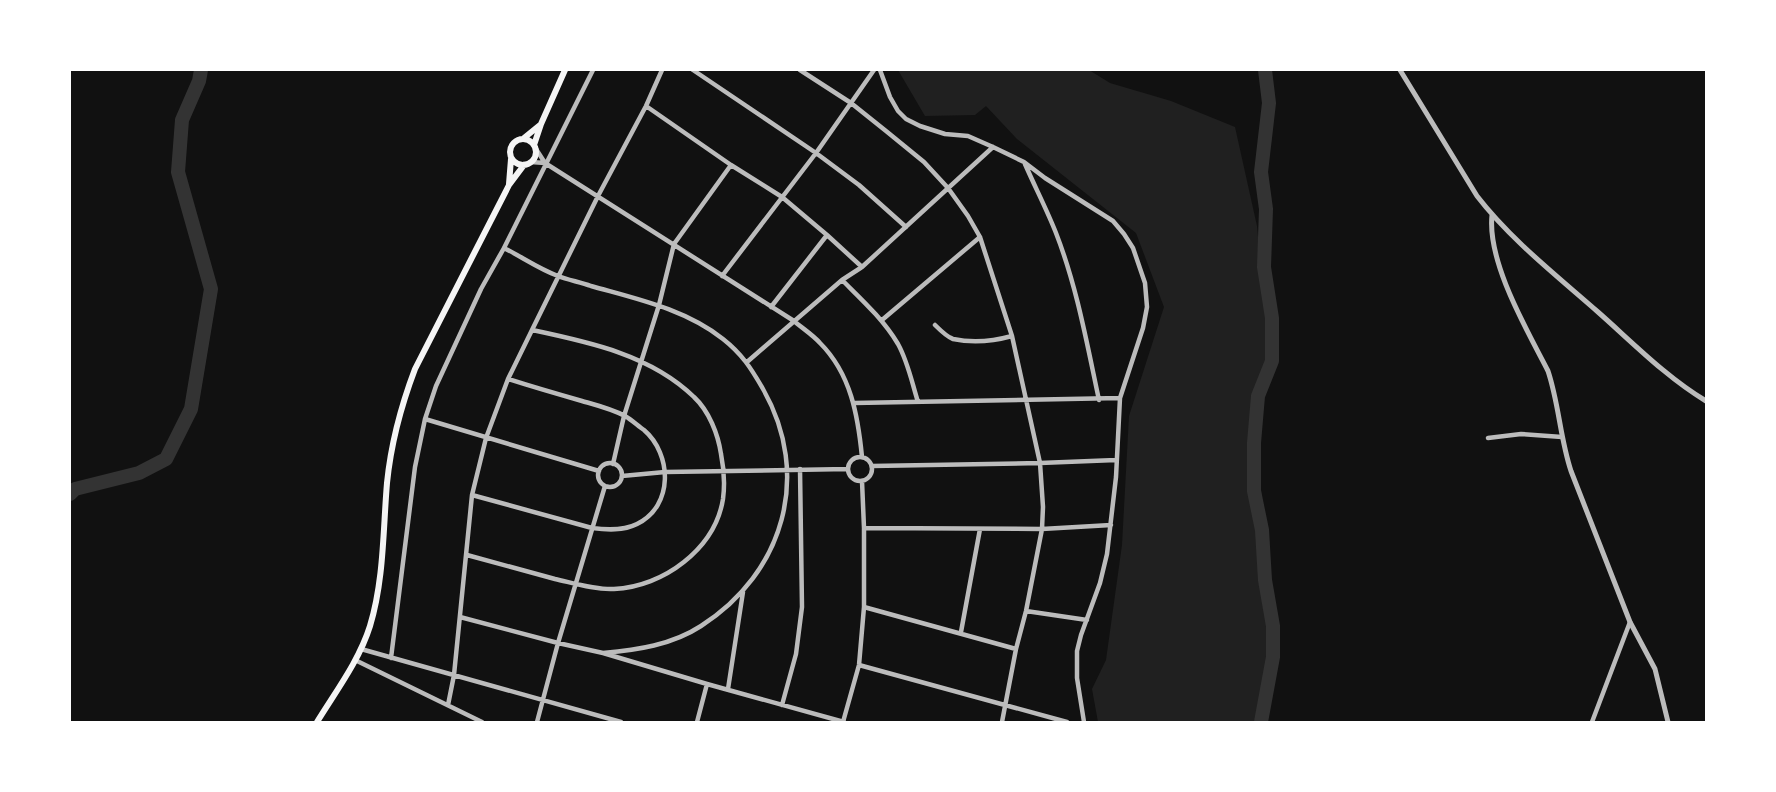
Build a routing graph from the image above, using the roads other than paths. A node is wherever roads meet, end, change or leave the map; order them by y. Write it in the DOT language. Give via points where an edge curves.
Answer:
graph roads {
  1 [pos="565,70"];
  2 [pos="593,70"];
  3 [pos="662,70"];
  4 [pos="693,70"];
  5 [pos="800,70"];
  6 [pos="874,70"];
  7 [pos="880,70"];
  8 [pos="1400,70"];
  9 [pos="851,103"];
  10 [pos="646,106"];
  11 [pos="541,124"];
  12 [pos="524,138"];
  13 [pos="535,147"];
  14 [pos="993,147"];
  15 [pos="816,153"];
  16 [pos="511,159"];
  17 [pos="531,162"];
  18 [pos="1024,162"];
  19 [pos="545,163"];
  20 [pos="524,165"];
  21 [pos="731,165"];
  22 [pos="509,185"];
  23 [pos="948,188"];
  24 [pos="598,196"];
  25 [pos="782,197"];
  26 [pos="1492,215"];
  27 [pos="906,227"];
  28 [pos="827,235"];
  29 [pos="980,238"];
  30 [pos="674,244"];
  31 [pos="504,248"];
  32 [pos="862,267"];
  33 [pos="558,276"];
  34 [pos="722,276"];
  35 [pos="842,280"];
  36 [pos="658,305"];
  37 [pos="771,307"];
  38 [pos="882,320"];
  39 [pos="794,321"];
  40 [pos="935,325"];
  41 [pos="532,330"];
  42 [pos="1012,336"];
  43 [pos="641,361"];
  44 [pos="747,362"];
  45 [pos="508,380"];
  46 [pos="1120,398"];
  47 [pos="1026,400"];
  48 [pos="1099,400"];
  49 [pos="1706,401"];
  50 [pos="918,402"];
  51 [pos="854,403"];
  52 [pos="624,416"];
  53 [pos="425,419"];
  54 [pos="486,438"];
  55 [pos="1488,438"];
  56 [pos="1562,438"];
  57 [pos="862,457"];
  58 [pos="1116,460"];
  59 [pos="1040,463"];
  60 [pos="613,464"];
  61 [pos="872,466"];
  62 [pos="848,468"];
  63 [pos="788,469"];
  64 [pos="800,469"];
  65 [pos="599,471"];
  66 [pos="724,471"];
  67 [pos="665,472"];
  68 [pos="622,476"];
  69 [pos="862,481"];
  70 [pos="605,486"];
  71 [pos="472,495"];
  72 [pos="1112,525"];
  73 [pos="592,528"];
  74 [pos="864,528"];
  75 [pos="980,529"];
  76 [pos="1042,529"];
  77 [pos="467,555"];
  78 [pos="576,584"];
  79 [pos="743,591"];
  80 [pos="864,606"];
  81 [pos="1026,611"];
  82 [pos="460,617"];
  83 [pos="1087,620"];
  84 [pos="1630,622"];
  85 [pos="961,632"];
  86 [pos="558,644"];
  87 [pos="361,649"];
  88 [pos="1016,649"];
  89 [pos="604,653"];
  90 [pos="392,658"];
  91 [pos="355,660"];
  92 [pos="859,665"];
  93 [pos="454,675"];
  94 [pos="707,684"];
  95 [pos="728,689"];
  96 [pos="543,700"];
  97 [pos="448,705"];
  98 [pos="782,705"];
  99 [pos="1006,705"];
  100 [pos="610,721"];
  101 [pos="317,722"];
  102 [pos="482,722"];
  103 [pos="537,722"];
  104 [pos="621,722"];
  105 [pos="697,722"];
  106 [pos="844,722"];
  107 [pos="1002,722"];
  108 [pos="1067,722"];
  109 [pos="1084,722"];
  110 [pos="1592,722"];
  111 [pos="1668,722"];
  1 -- 11 [label="main road"];
  2 -- 19 [label="street"];
  3 -- 10 [label="street"];
  4 -- 15 [label="street"];
  5 -- 9 [label="street"];
  6 -- 9 [label="street"];
  7 -- 14 [label="street" via="890,98 906,119 945,134 968,136"];
  8 -- 26 [label="street"];
  9 -- 15 [label="street"];
  9 -- 23 [label="street" via="924,162"];
  10 -- 21 [label="street"];
  10 -- 24 [label="street"];
  11 -- 12 [label="main road"];
  11 -- 13 [label="main road"];
  12 -- 13 [label="main road"];
  12 -- 16 [label="main road" via="511,145"];
  13 -- 17 [label="main road"];
  13 -- 19 [label="street"];
  14 -- 18 [label="street"];
  14 -- 23 [label="street"];
  15 -- 25 [label="street"];
  15 -- 27 [label="street" via="859,185"];
  16 -- 20 [label="main road"];
  16 -- 22 [label="main road"];
  17 -- 19 [label="street"];
  17 -- 20 [label="main road"];
  18 -- 46 [label="street" via="1113,221 1133,248 1145,283 1147,307"];
  18 -- 48 [label="street" via="1056,233 1082,319"];
  19 -- 24 [label="street"];
  19 -- 31 [label="street"];
  20 -- 22 [label="main road"];
  21 -- 25 [label="street"];
  21 -- 30 [label="street"];
  22 -- 87 [label="main road" via="407,390 396,426 379,577 370,625"];
  23 -- 27 [label="street"];
  23 -- 29 [label="street"];
  24 -- 30 [label="street"];
  24 -- 33 [label="street"];
  25 -- 28 [label="street"];
  25 -- 34 [label="street"];
  26 -- 49 [label="street" via="1526,249 1667,372"];
  26 -- 56 [label="street" via="1493,245 1513,302 1548,372 1559,410"];
  27 -- 32 [label="street"];
  28 -- 32 [label="street"];
  28 -- 37 [label="street"];
  29 -- 38 [label="street"];
  29 -- 42 [label="street"];
  30 -- 34 [label="street"];
  30 -- 36 [label="street"];
  31 -- 33 [label="street"];
  31 -- 53 [label="street" via="444,364"];
  32 -- 35 [label="street"];
  33 -- 36 [label="street"];
  33 -- 41 [label="street"];
  34 -- 37 [label="street"];
  35 -- 38 [label="street"];
  35 -- 39 [label="street"];
  36 -- 43 [label="street"];
  36 -- 44 [label="street" via="694,319 724,340"];
  37 -- 39 [label="street"];
  38 -- 50 [label="street" via="903,356"];
  39 -- 44 [label="street"];
  39 -- 51 [label="street" via="821,343 837,365"];
  40 -- 42 [label="street" via="952,339 977,341"];
  41 -- 43 [label="street"];
  41 -- 45 [label="street"];
  42 -- 47 [label="street"];
  43 -- 52 [label="street"];
  43 -- 66 [label="street" via="696,398 715,428"];
  44 -- 63 [label="street" via="778,420"];
  45 -- 52 [label="street"];
  45 -- 54 [label="street"];
  46 -- 48 [label="street"];
  46 -- 58 [label="street"];
  47 -- 48 [label="street"];
  47 -- 50 [label="street"];
  47 -- 59 [label="street"];
  50 -- 51 [label="street"];
  51 -- 57 [label="street"];
  52 -- 60 [label="street"];
  52 -- 67 [label="street" via="652,438 660,449"];
  53 -- 54 [label="street"];
  53 -- 90 [label="street" via="415,467"];
  54 -- 65 [label="street"];
  54 -- 71 [label="street"];
  55 -- 56 [label="street" via="1521,434"];
  56 -- 84 [label="street" via="1571,471"];
  57 -- 61 [label="street"];
  57 -- 62 [label="street" via="852,460"];
  58 -- 59 [label="street"];
  58 -- 72 [label="street"];
  59 -- 61 [label="street"];
  59 -- 76 [label="street"];
  60 -- 65 [label="street" via="605,465"];
  60 -- 68 [label="street" via="620,468"];
  61 -- 69 [label="street" via="869,477"];
  62 -- 64 [label="street"];
  62 -- 69 [label="street" via="850,476"];
  63 -- 64 [label="street"];
  63 -- 66 [label="street"];
  63 -- 79 [label="street" via="780,528 766,558"];
  64 -- 98 [label="street" via="802,607 796,654"];
  65 -- 70 [label="street" via="599,480"];
  66 -- 67 [label="street"];
  66 -- 78 [label="street" via="723,500 715,523 697,552 650,582 613,589"];
  67 -- 68 [label="street"];
  67 -- 73 [label="street" via="659,503 648,516 637,524 609,531"];
  68 -- 70 [label="street" via="616,486"];
  69 -- 74 [label="street"];
  70 -- 73 [label="street"];
  71 -- 73 [label="street"];
  71 -- 77 [label="street"];
  72 -- 76 [label="street"];
  72 -- 83 [label="street" via="1100,583"];
  73 -- 78 [label="street"];
  74 -- 75 [label="street"];
  74 -- 80 [label="street"];
  75 -- 76 [label="street"];
  75 -- 85 [label="street"];
  76 -- 81 [label="street"];
  77 -- 78 [label="street"];
  77 -- 82 [label="street"];
  78 -- 86 [label="street"];
  79 -- 89 [label="street" via="721,613 699,628 640,649"];
  79 -- 95 [label="street"];
  80 -- 85 [label="street"];
  80 -- 92 [label="street"];
  81 -- 83 [label="street"];
  81 -- 88 [label="street"];
  82 -- 86 [label="street"];
  82 -- 93 [label="street"];
  83 -- 109 [label="street" via="1076,666"];
  84 -- 110 [label="street"];
  84 -- 111 [label="street" via="1655,669"];
  85 -- 88 [label="street"];
  86 -- 89 [label="street"];
  86 -- 96 [label="street"];
  87 -- 90 [label="street"];
  87 -- 91 [label="main road"];
  88 -- 99 [label="street"];
  89 -- 94 [label="street"];
  90 -- 93 [label="street"];
  91 -- 97 [label="street"];
  91 -- 101 [label="main road"];
  92 -- 99 [label="street"];
  92 -- 106 [label="street"];
  93 -- 96 [label="street"];
  93 -- 97 [label="street"];
  94 -- 95 [label="street"];
  94 -- 105 [label="street"];
  95 -- 98 [label="street"];
  96 -- 100 [label="street"];
  96 -- 103 [label="street"];
  97 -- 102 [label="street"];
  98 -- 106 [label="street"];
  99 -- 107 [label="street"];
  99 -- 108 [label="street"];
  100 -- 104 [label="street"];
}
